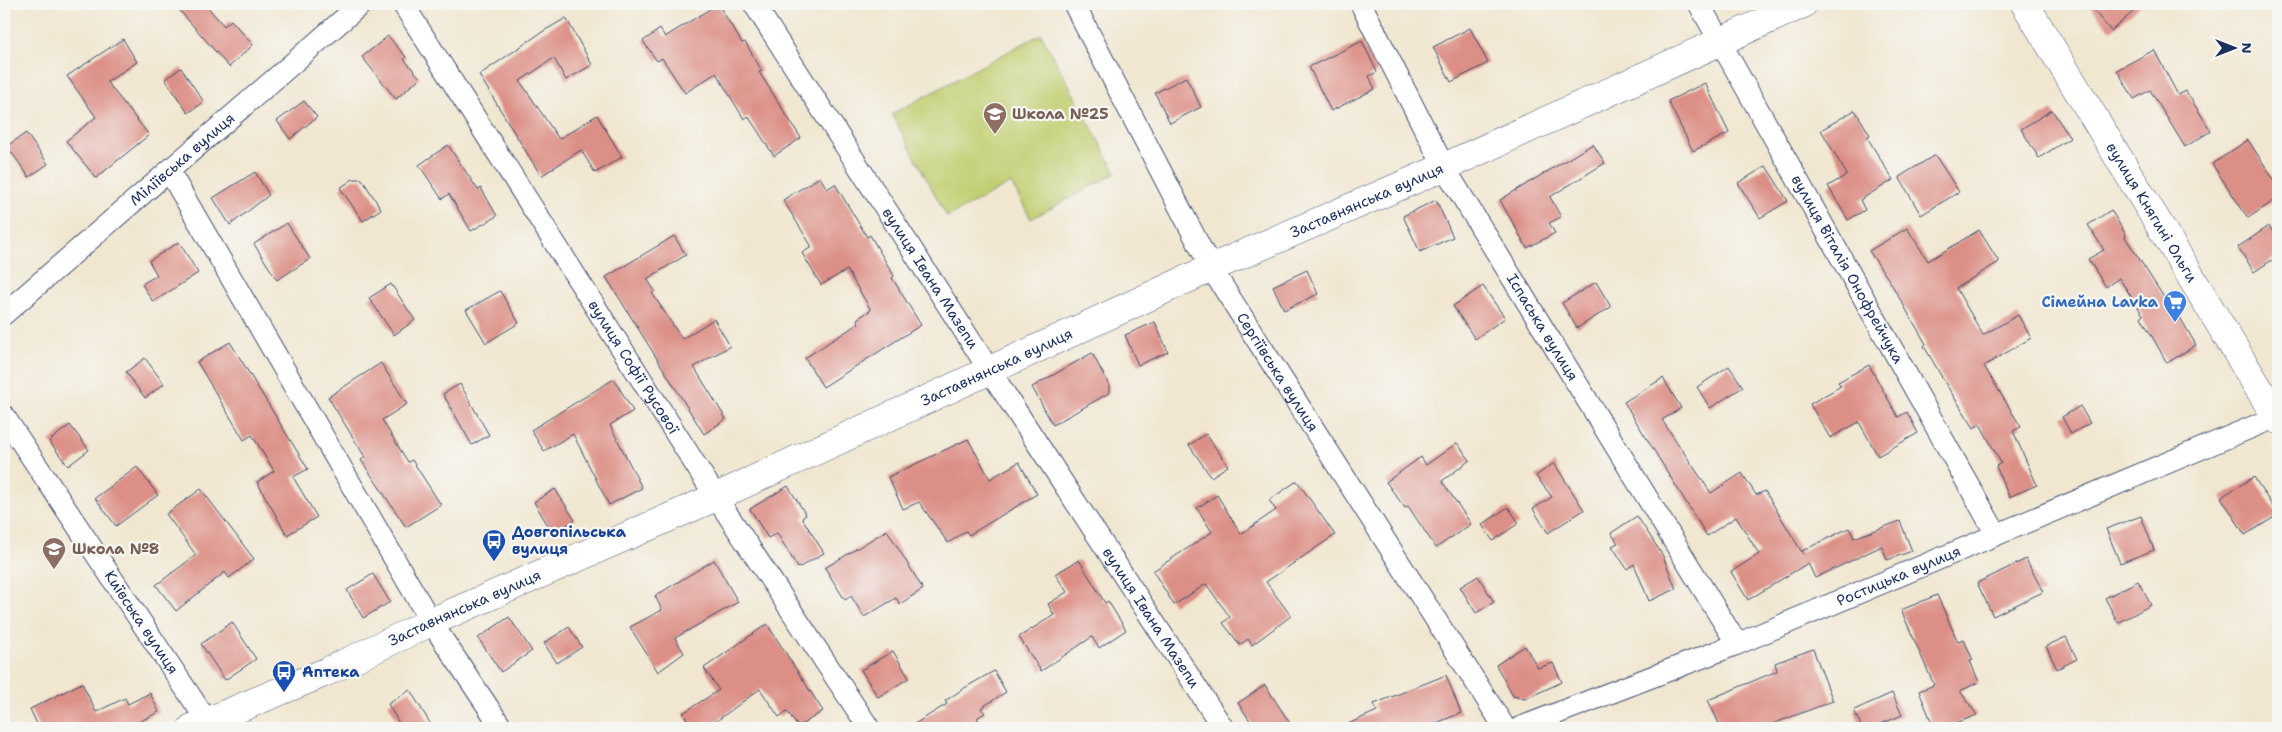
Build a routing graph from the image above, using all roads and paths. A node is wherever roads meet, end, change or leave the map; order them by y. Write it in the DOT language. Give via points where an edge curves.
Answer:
graph roads {
  1 [pos="361,4"];
  2 [pos="403,4"];
  3 [pos="754,4"];
  4 [pos="1074,4"];
  5 [pos="1361,4"];
  6 [pos="1699,4"];
  7 [pos="1803,4"];
  8 [pos="2024,4"];
  9 [pos="1719,42"];
  10 [pos="1444,167"];
  11 [pos="169,171"];
  12 [pos="1210,268"];
  13 [pos="4,314"];
  14 [pos="990,371"];
  15 [pos="4,416"];
  16 [pos="2277,419"];
  17 [pos="716,498"];
  18 [pos="1996,534"];
  19 [pos="431,622"];
  20 [pos="1737,644"];
  21 [pos="203,726"];
  22 [pos="502,728"];
  23 [pos="868,728"];
  24 [pos="1223,728"];
  25 [pos="1505,728"];
  26 [pos="1519,728"];
  1 -- 11 [label="street, Міліївська вулиця"];
  2 -- 17 [label="street, вулиця Софії Русової"];
  3 -- 14 [label="street, вулиця Івана Мазепи"];
  4 -- 12 [label="street, Сергіївська вулиця"];
  5 -- 10 [label="street, Іспаська вулиця"];
  6 -- 9 [label="street, вулиця Віталія Онофрейчука"];
  7 -- 9 [label="street, Заставнянська вулиця"];
  8 -- 16 [label="street, вулиця Княгині Ольги"];
  9 -- 10 [label="street, Заставнянська вулиця"];
  9 -- 18 [label="street, вулиця Віталія Онофрейчука"];
  10 -- 12 [label="street, Заставнянська вулиця"];
  10 -- 20 [label="street, Іспаська вулиця"];
  11 -- 13 [label="street, Міліївська вулиця"];
  11 -- 19 [label="street"];
  12 -- 14 [label="street, Заставнянська вулиця"];
  12 -- 25 [label="street, Сергіївська вулиця"];
  14 -- 17 [label="street, Заставнянська вулиця"];
  14 -- 24 [label="street, вулиця Івана Мазепи"];
  15 -- 21 [label="street, Київська вулиця"];
  16 -- 18 [label="street, Ростицька вулиця"];
  17 -- 19 [label="street, Заставнянська вулиця"];
  17 -- 23 [label="street, вулиця Софії Русової"];
  18 -- 20 [label="street, Ростицька вулиця"];
  19 -- 21 [label="street, Заставнянська вулиця"];
  19 -- 22 [label="street"];
  20 -- 26 [label="street, Ростицька вулиця"];
}
